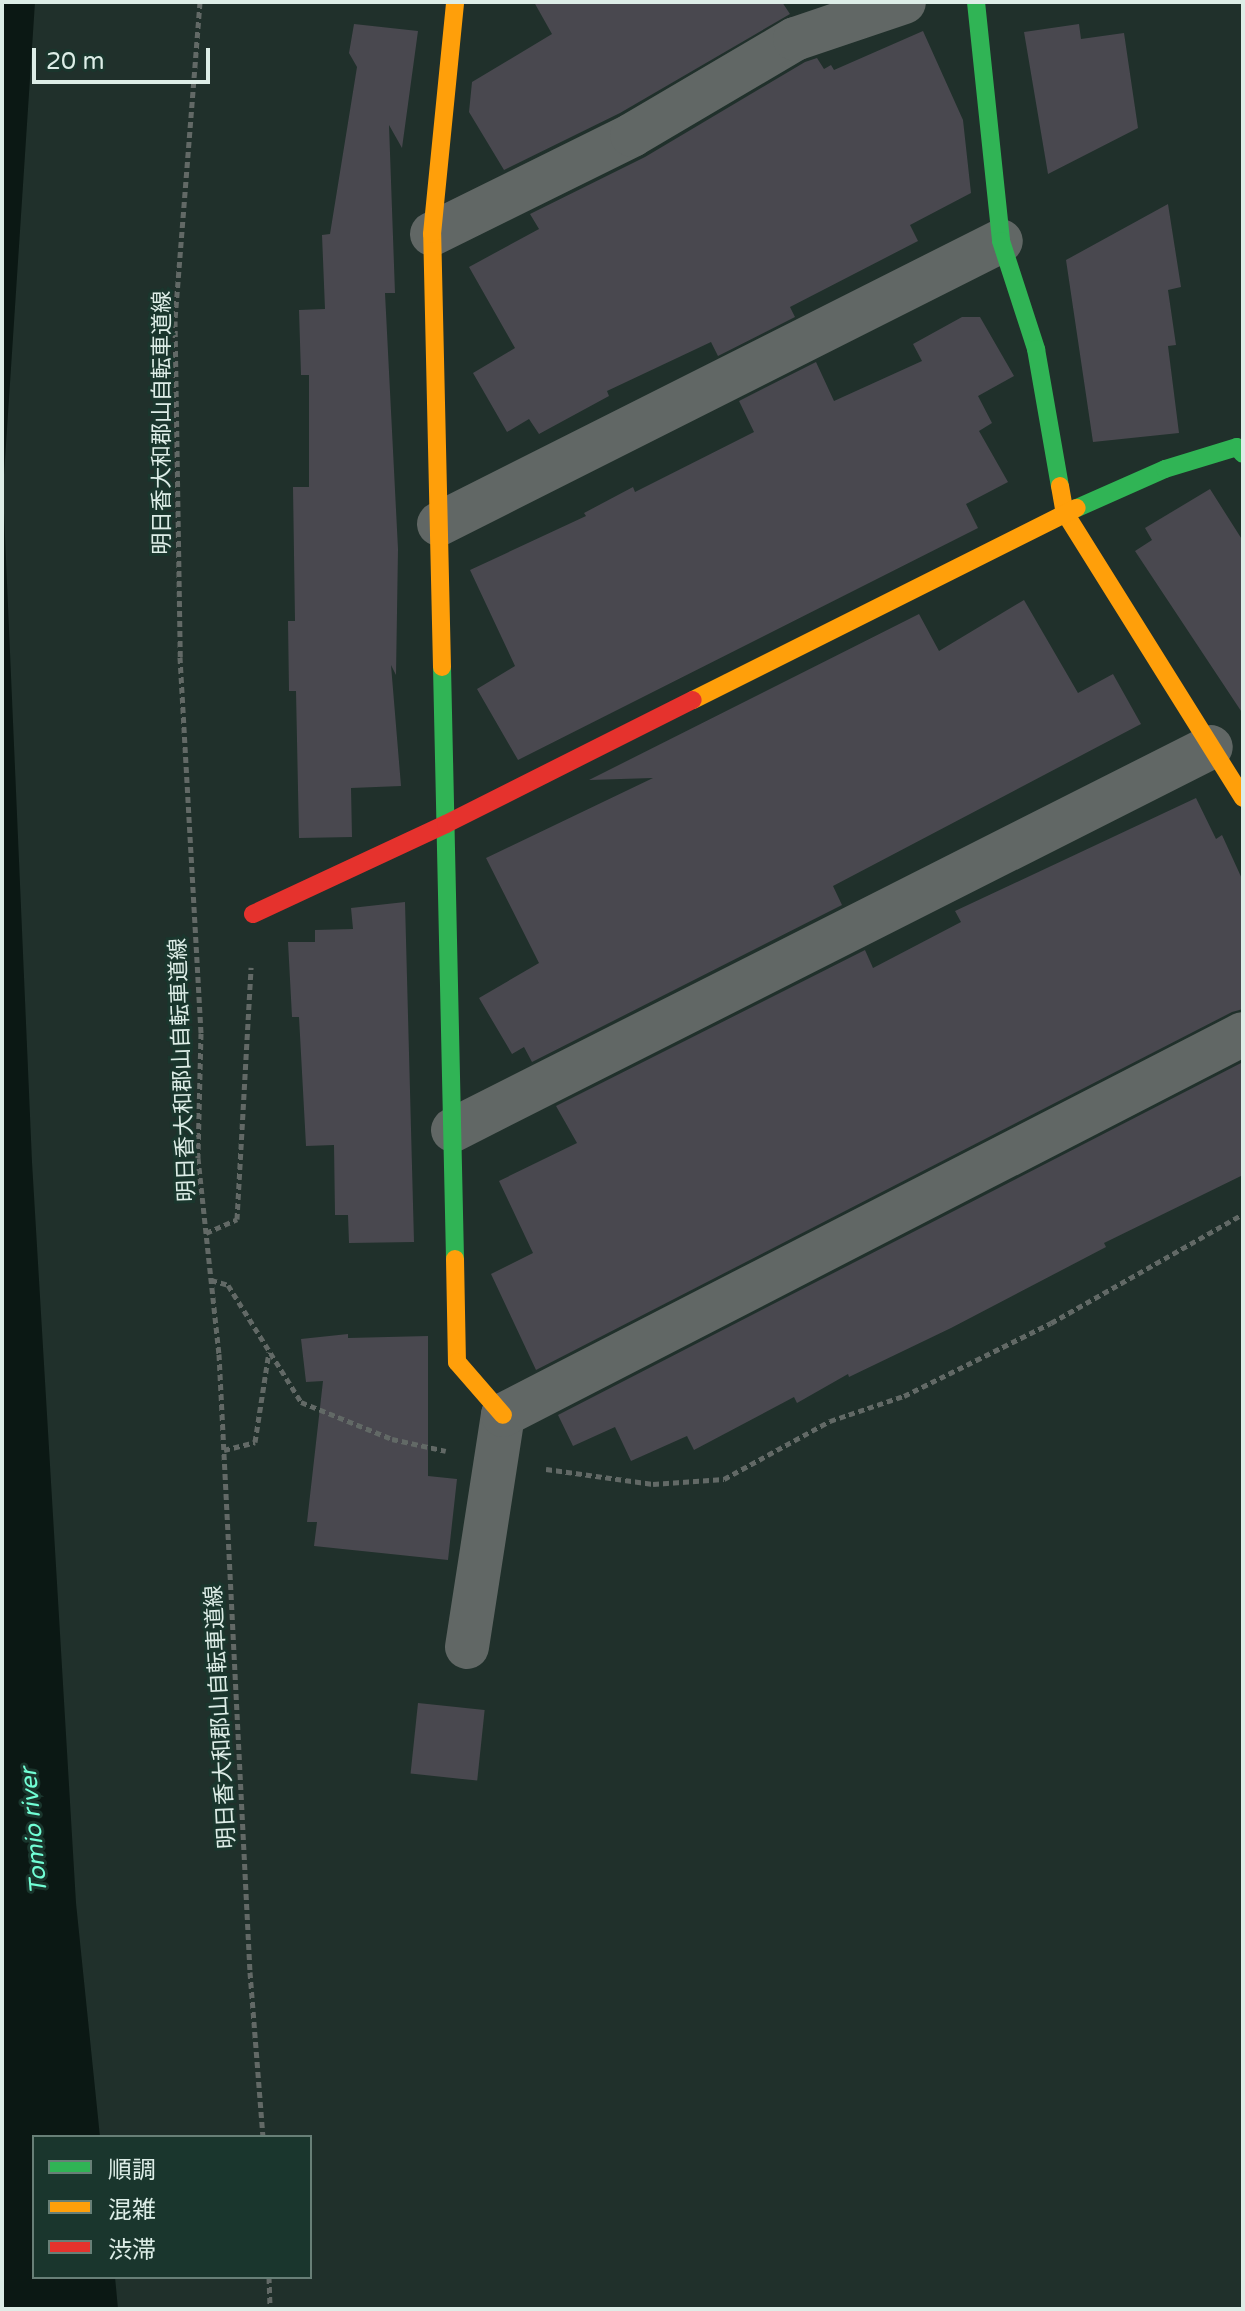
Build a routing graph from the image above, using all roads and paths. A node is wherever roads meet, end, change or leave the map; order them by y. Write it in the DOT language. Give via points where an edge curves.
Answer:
graph roads {
  1 [pos="200,2"];
  2 [pos="455,2"];
  3 [pos="904,2"];
  4 [pos="976,2"];
  5 [pos="432,234"];
  6 [pos="1001,241"];
  7 [pos="1243,454"];
  8 [pos="1065,513"];
  9 [pos="439,524"];
  10 [pos="1211,747"];
  11 [pos="1243,798"];
  12 [pos="446,824"];
  13 [pos="253,914"];
  14 [pos="1243,1034"];
  15 [pos="453,1130"];
  16 [pos="1243,1214"];
  17 [pos="206,1233"];
  18 [pos="211,1280"];
  19 [pos="270,1350"];
  20 [pos="503,1415"];
  21 [pos="224,1450"];
  22 [pos="493,1462"];
  23 [pos="467,1647"];
  24 [pos="263,2135"];
  25 [pos="269,2279"];
  26 [pos="270,2309"];
  1 -- 17 [label="path, 明日香大和郡山自転車道線" via="175,321 180,657 201,1033 198,1158"];
  2 -- 5 [label="street"];
  3 -- 5 [label="street" via="795,39 632,135"];
  4 -- 6 [label="street"];
  5 -- 9 [label="street"];
  6 -- 8 [label="street" via="1036,349"];
  6 -- 9 [label="street"];
  7 -- 8 [label="street" via="1237,447 1165,469"];
  8 -- 10 [label="street"];
  8 -- 12 [label="street"];
  9 -- 12 [label="street"];
  10 -- 11 [label="street"];
  10 -- 15 [label="street"];
  12 -- 13 [label="street"];
  12 -- 15 [label="street"];
  13 -- 17 [label="path" via="237,1219"];
  14 -- 20 [label="street"];
  15 -- 20 [label="street" via="457,1362"];
  16 -- 22 [label="path" via="1051,1323 904,1396 830,1421 724,1479 653,1484"];
  17 -- 18 [label="path, 明日香大和郡山自転車道線"];
  18 -- 19 [label="path" via="228,1285"];
  18 -- 21 [label="path, 明日香大和郡山自転車道線"];
  19 -- 21 [label="path" via="255,1442"];
  19 -- 22 [label="path" via="301,1402 392,1439"];
  20 -- 22 [label="street"];
  21 -- 24 [label="path, 明日香大和郡山自転車道線"];
  22 -- 23 [label="street"];
  25 -- 26 [label="path"];
}
